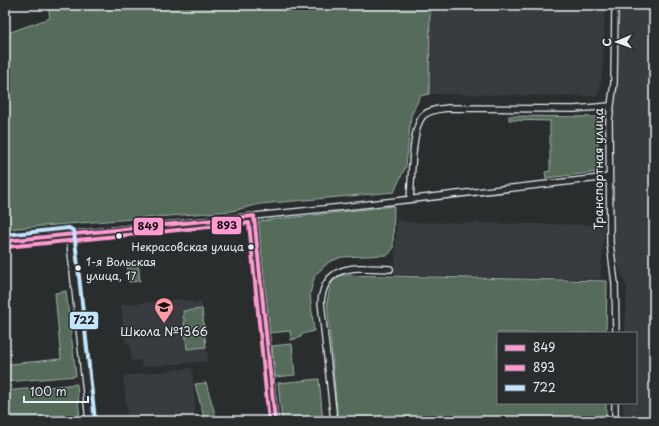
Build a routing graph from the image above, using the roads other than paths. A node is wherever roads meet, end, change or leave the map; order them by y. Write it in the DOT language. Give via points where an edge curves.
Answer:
graph roads {
  1 [pos="615,5"];
  2 [pos="610,106"];
  3 [pos="609,177"];
  4 [pos="410,199"];
  5 [pos="254,216"];
  6 [pos="70,234"];
  7 [pos="5,241"];
  8 [pos="390,269"];
  9 [pos="616,332"];
  10 [pos="615,404"];
  11 [pos="89,421"];
  12 [pos="275,421"];
  13 [pos="334,421"];
  14 [pos="615,421"];
  1 -- 2 [label="street, Транспортная улица" via="614,83"];
  2 -- 3 [label="street, Транспортная улица"];
  2 -- 4 [label="street" via="574,109 448,108 428,112 416,130"];
  3 -- 4 [label="street"];
  3 -- 9 [label="street, Транспортная улица"];
  4 -- 5 [label="street"];
  5 -- 6 [label="street"];
  5 -- 12 [label="street"];
  6 -- 7 [label="street"];
  6 -- 11 [label="street"];
  8 -- 13 [label="street" via="340,270 327,282 322,291 321,302"];
  10 -- 14 [label="street"];
}
